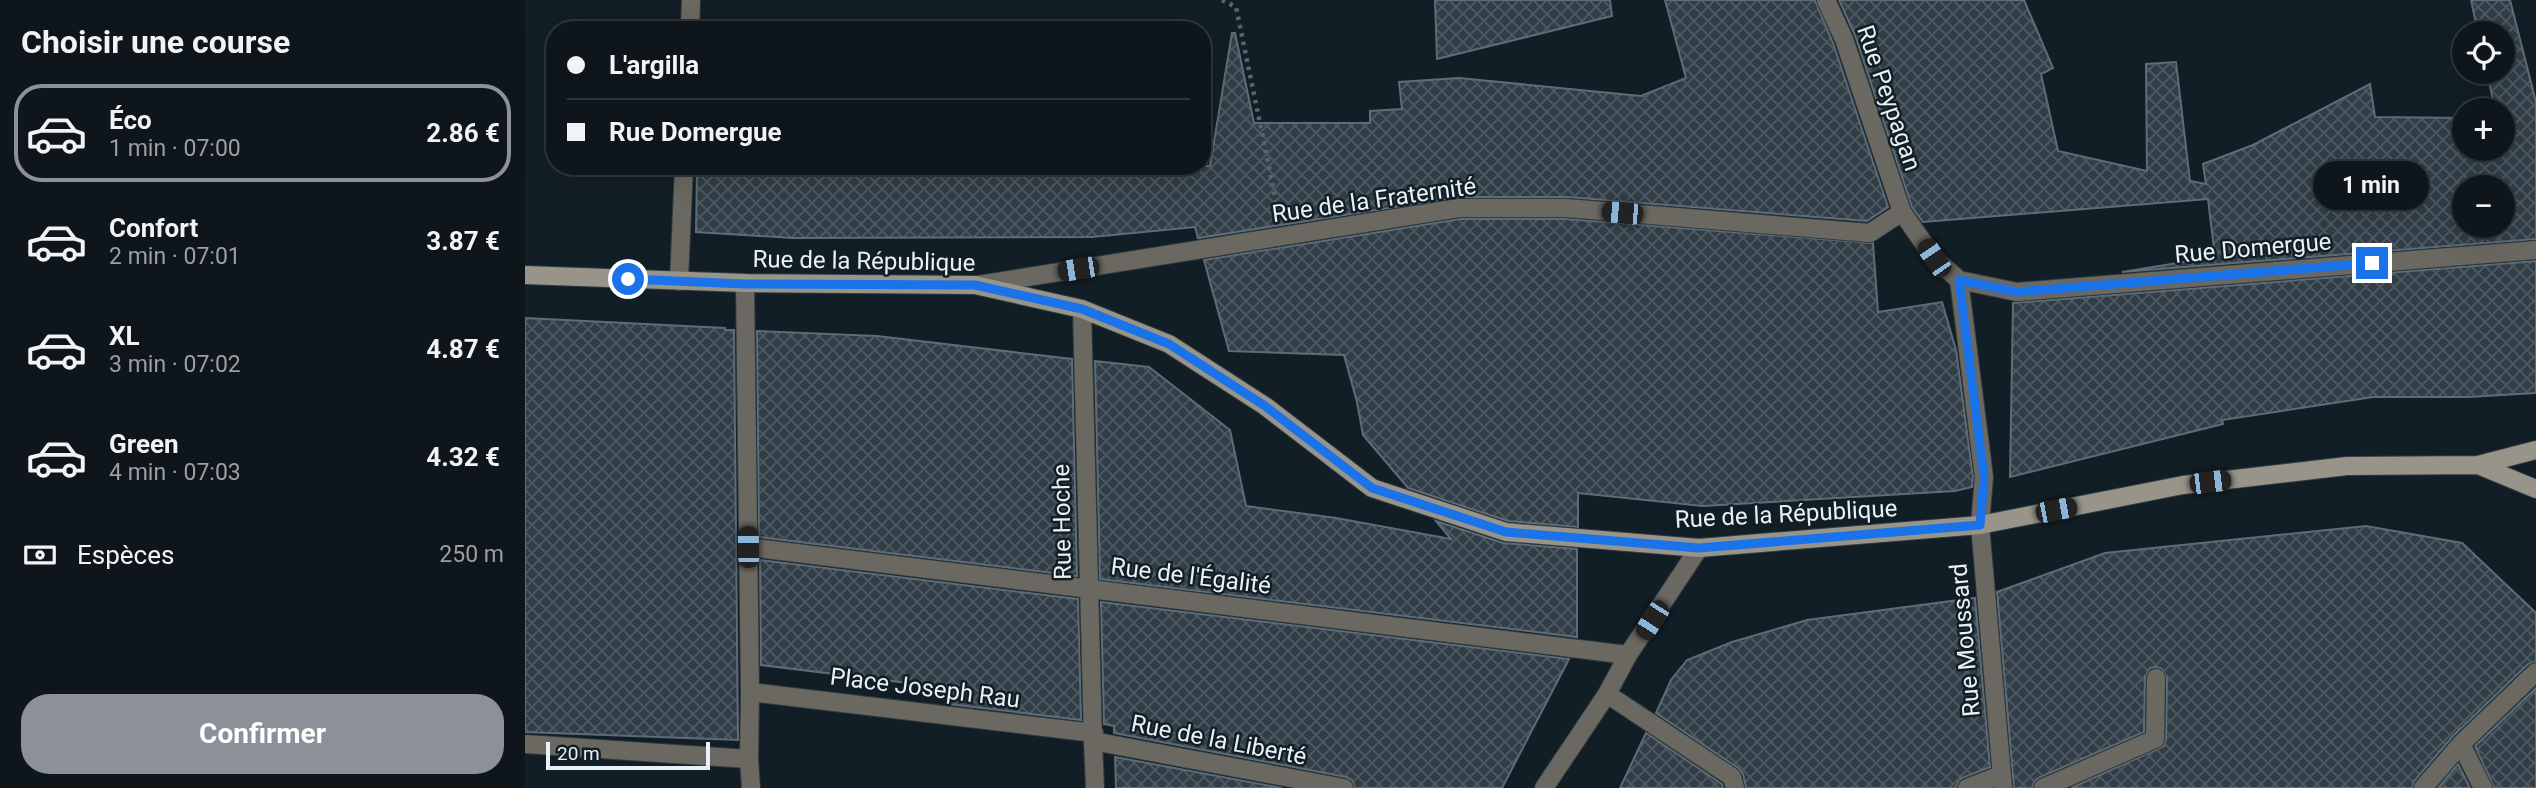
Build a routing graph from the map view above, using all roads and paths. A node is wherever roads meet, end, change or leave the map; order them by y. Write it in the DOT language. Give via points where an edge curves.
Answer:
graph roads {
  1 [pos="691,0"];
  2 [pos="1222,0"];
  3 [pos="1826,0"];
  4 [pos="690,21"];
  5 [pos="684,175"];
  6 [pos="1902,212"];
  7 [pos="1284,236"];
  8 [pos="2536,250"];
  9 [pos="525,275"];
  10 [pos="1959,280"];
  11 [pos="679,281"];
  12 [pos="745,284"];
  13 [pos="975,285"];
  14 [pos="1082,309"];
  15 [pos="2536,450"];
  16 [pos="2478,466"];
  17 [pos="2536,489"];
  18 [pos="1980,525"];
  19 [pos="748,547"];
  20 [pos="1699,548"];
  21 [pos="1089,588"];
  22 [pos="1628,655"];
  23 [pos="2536,672"];
  24 [pos="2156,678"];
  25 [pos="750,692"];
  26 [pos="1607,694"];
  27 [pos="1094,737"];
  28 [pos="525,744"];
  29 [pos="2461,744"];
  30 [pos="749,759"];
  31 [pos="2001,782"];
  32 [pos="751,788"];
  33 [pos="1095,788"];
  34 [pos="1344,788"];
  35 [pos="1543,788"];
  36 [pos="1735,788"];
  37 [pos="1967,788"];
  38 [pos="2043,788"];
  39 [pos="2423,788"];
  40 [pos="2483,788"];
  1 -- 4 [label="street"];
  2 -- 7 [label="path" via="1236,7"];
  3 -- 6 [label="street, Rue Peypagan" via="1844,39"];
  5 -- 11 [label="street"];
  6 -- 7 [label="street, Rue de la Fraternité" via="1870,233 1566,208 1459,208"];
  6 -- 10 [label="street, Rue Peypagan" via="1934,258"];
  7 -- 13 [label="street, Rue de la Fraternité"];
  8 -- 10 [label="street, Rue Domergue" via="2017,292"];
  9 -- 11 [label="main road, Rue de la République"];
  10 -- 18 [label="street, Rue Moussard" via="1984,477"];
  11 -- 12 [label="main road, Rue de la République"];
  12 -- 13 [label="main road, Rue de la République"];
  12 -- 19 [label="street"];
  13 -- 14 [label="main road, Rue de la République"];
  14 -- 20 [label="main road, Rue de la République" via="1169,344 1265,406 1372,488 1506,532"];
  14 -- 21 [label="street, Rue Hoche"];
  15 -- 16 [label="main road, Rue de la République"];
  16 -- 17 [label="main road, Rue de la République"];
  16 -- 18 [label="main road, Rue de la République" via="2347,466 2183,485"];
  18 -- 20 [label="main road, Rue de la République"];
  18 -- 31 [label="street, Rue Moussard"];
  19 -- 21 [label="street, Rue de l'Égalité"];
  19 -- 25 [label="street"];
  20 -- 22 [label="street"];
  21 -- 22 [label="street, Rue de l'Égalité"];
  21 -- 27 [label="street, Rue Hoche"];
  22 -- 26 [label="street"];
  23 -- 29 [label="street"];
  24 -- 38 [label="street" via="2155,739"];
  25 -- 27 [label="street, Place Joseph Rau"];
  25 -- 30 [label="street"];
  26 -- 35 [label="street"];
  26 -- 36 [label="street" via="1732,777"];
  27 -- 33 [label="street, Rue Hoche"];
  27 -- 34 [label="street, Rue de la Liberté"];
  28 -- 30 [label="street"];
  29 -- 39 [label="street"];
  29 -- 40 [label="street"];
  30 -- 32 [label="street"];
  31 -- 37 [label="street"];
}
